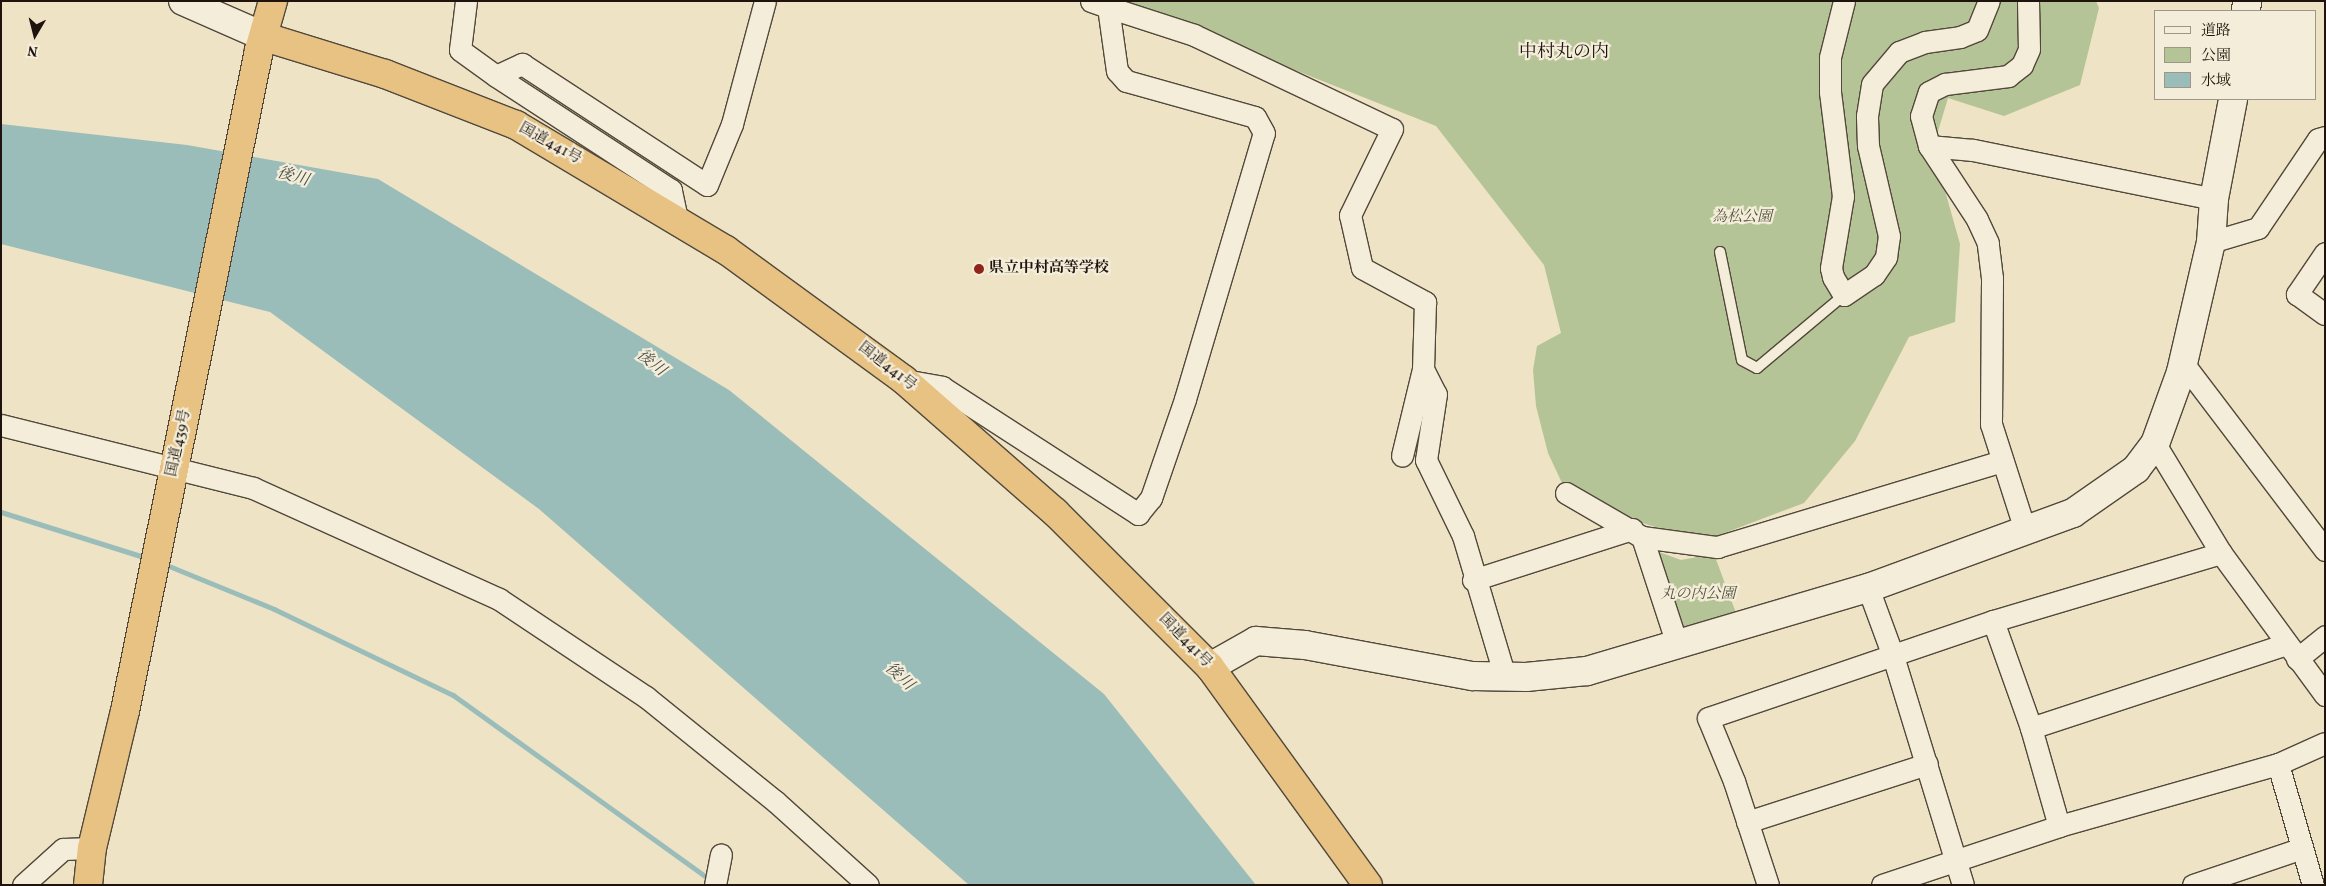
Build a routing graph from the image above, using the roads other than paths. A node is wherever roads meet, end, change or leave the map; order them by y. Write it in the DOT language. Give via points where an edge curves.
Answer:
graph roads {
  1 [pos="183,1"];
  2 [pos="273,1"];
  3 [pos="466,1"];
  4 [pos="766,1"];
  5 [pos="1844,1"];
  6 [pos="1989,1"];
  7 [pos="2028,1"];
  8 [pos="1100,4"];
  9 [pos="262,43"];
  10 [pos="496,76"];
  11 [pos="2233,100"];
  12 [pos="2325,137"];
  13 [pos="1929,146"];
  14 [pos="2214,199"];
  15 [pos="677,219"];
  16 [pos="2211,242"];
  17 [pos="1720,252"];
  18 [pos="2325,253"];
  19 [pos="1844,295"];
  20 [pos="2325,314"];
  21 [pos="2183,363"];
  22 [pos="1423,369"];
  23 [pos="904,380"];
  24 [pos="1,425"];
  25 [pos="2155,444"];
  26 [pos="1402,456"];
  27 [pos="176,460"];
  28 [pos="2002,461"];
  29 [pos="1566,493"];
  30 [pos="2025,530"];
  31 [pos="1637,533"];
  32 [pos="2325,550"];
  33 [pos="2221,553"];
  34 [pos="1473,580"];
  35 [pos="1868,588"];
  36 [pos="1993,622"];
  37 [pos="2325,636"];
  38 [pos="1676,644"];
  39 [pos="2292,651"];
  40 [pos="1893,656"];
  41 [pos="1210,667"];
  42 [pos="1504,677"];
  43 [pos="2325,695"];
  44 [pos="2031,728"];
  45 [pos="2325,743"];
  46 [pos="1927,764"];
  47 [pos="2278,764"];
  48 [pos="1748,822"];
  49 [pos="2060,826"];
  50 [pos="92,848"];
  51 [pos="2302,848"];
  52 [pos="721,855"];
  53 [pos="1954,861"];
  54 [pos="23,885"];
  55 [pos="88,885"];
  56 [pos="715,885"];
  57 [pos="868,885"];
  58 [pos="1368,885"];
  59 [pos="1768,885"];
  60 [pos="1882,885"];
  61 [pos="1963,885"];
  62 [pos="2193,885"];
  63 [pos="2313,885"];
  1 -- 9 [label="street"];
  2 -- 9 [label="highway, 国道439号"];
  3 -- 10 [label="street" via="460,50"];
  4 -- 10 [label="street" via="732,124 707,185 522,64"];
  5 -- 19 [label="street" via="1830,57 1830,92 1843,196 1831,268"];
  6 -- 19 [label="street" via="1977,30 1960,38 1925,42 1899,52 1872,84 1867,116 1868,146 1889,236 1886,257 1874,275"];
  7 -- 13 [label="street" via="2029,50 2022,66 2008,76 1945,84 1929,92 1921,116"];
  8 -- 22 [label="street" via="1194,35 1392,129 1350,215 1362,268 1425,302"];
  8 -- 23 [label="street" via="1117,71 1126,81 1255,117 1264,133 1185,399 1151,498 1138,514 942,387"];
  9 -- 15 [label="highway, 国道441号" via="385,74 516,125"];
  9 -- 27 [label="highway, 国道439号"];
  10 -- 15 [label="street" via="671,190"];
  11 -- 14 [label="street"];
  12 -- 16 [label="street" via="2318,139 2258,228"];
  13 -- 14 [label="street" via="1973,150"];
  13 -- 28 [label="street" via="1977,219 1988,243 1992,278 1989,406"];
  14 -- 16 [label="street"];
  15 -- 23 [label="highway, 国道441号" via="817,313"];
  16 -- 21 [label="street"];
  17 -- 19 [label="lane" via="1742,360 1757,368"];
  18 -- 20 [label="street" via="2297,294"];
  21 -- 25 [label="street"];
  21 -- 32 [label="street"];
  22 -- 26 [label="street"];
  22 -- 34 [label="street" via="1436,394 1426,460 1463,536"];
  23 -- 41 [label="highway, 国道441号" via="1055,512"];
  24 -- 27 [label="street"];
  25 -- 30 [label="street" via="2136,469 2073,513"];
  25 -- 33 [label="street"];
  27 -- 50 [label="highway, 国道439号" via="126,711"];
  27 -- 57 [label="street" via="253,488 499,599 646,697 775,801"];
  28 -- 30 [label="street"];
  28 -- 31 [label="street" via="1716,547"];
  29 -- 31 [label="street"];
  30 -- 35 [label="street"];
  31 -- 34 [label="street"];
  31 -- 38 [label="street"];
  33 -- 36 [label="street"];
  33 -- 39 [label="street"];
  34 -- 42 [label="street"];
  35 -- 38 [label="street"];
  35 -- 40 [label="street"];
  36 -- 40 [label="street"];
  36 -- 44 [label="street"];
  37 -- 39 [label="street"];
  38 -- 42 [label="street" via="1587,671"];
  39 -- 43 [label="street"];
  39 -- 44 [label="street"];
  40 -- 46 [label="street"];
  40 -- 48 [label="street" via="1708,718"];
  41 -- 42 [label="street" via="1256,641 1305,645 1473,676"];
  41 -- 58 [label="highway, 国道441号"];
  44 -- 49 [label="street"];
  45 -- 47 [label="street"];
  46 -- 48 [label="street"];
  46 -- 53 [label="street"];
  47 -- 49 [label="street"];
  47 -- 51 [label="street"];
  48 -- 59 [label="street"];
  49 -- 53 [label="street"];
  50 -- 54 [label="street" via="63,850"];
  50 -- 55 [label="highway, 国道439号"];
  51 -- 62 [label="street"];
  51 -- 63 [label="street"];
  52 -- 56 [label="street"];
  53 -- 60 [label="street"];
  53 -- 61 [label="street"];
}
